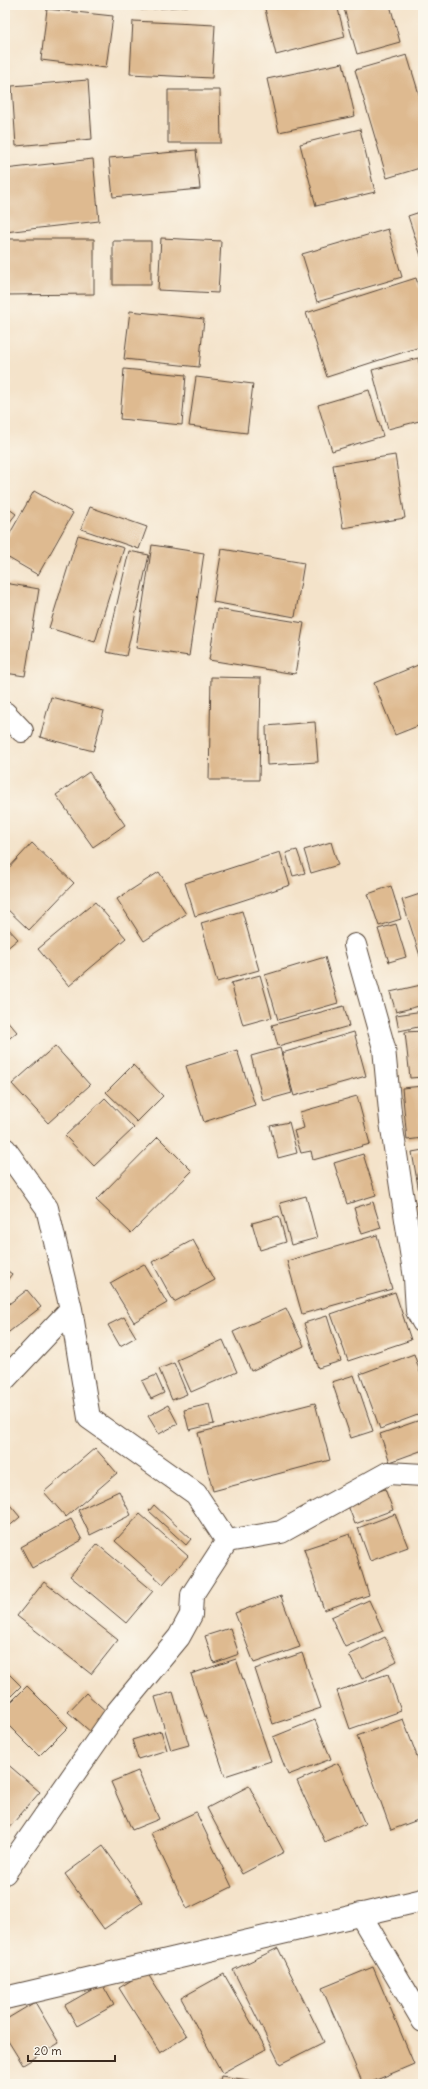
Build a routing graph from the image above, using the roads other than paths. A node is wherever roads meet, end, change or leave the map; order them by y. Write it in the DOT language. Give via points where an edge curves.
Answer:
graph roads {
  1 [pos="5,713"];
  2 [pos="22,731"];
  3 [pos="355,945"];
  4 [pos="5,1149"];
  5 [pos="71,1309"];
  6 [pos="423,1322"];
  7 [pos="5,1379"];
  8 [pos="423,1474"];
  9 [pos="227,1541"];
  10 [pos="5,1873"];
  11 [pos="423,1900"];
  12 [pos="360,1914"];
  13 [pos="5,1998"];
  14 [pos="423,2021"];
  1 -- 2 [label="street"];
  3 -- 6 [label="street" via="384,1048 391,1122 415,1278 417,1311"];
  4 -- 5 [label="street" via="47,1208"];
  5 -- 7 [label="street"];
  5 -- 9 [label="street" via="89,1418 196,1494"];
  8 -- 9 [label="street" via="388,1473 281,1532"];
  9 -- 10 [label="street" via="192,1595 191,1615 179,1637 117,1712"];
  11 -- 12 [label="street"];
  12 -- 13 [label="street"];
  12 -- 14 [label="street"];
}
